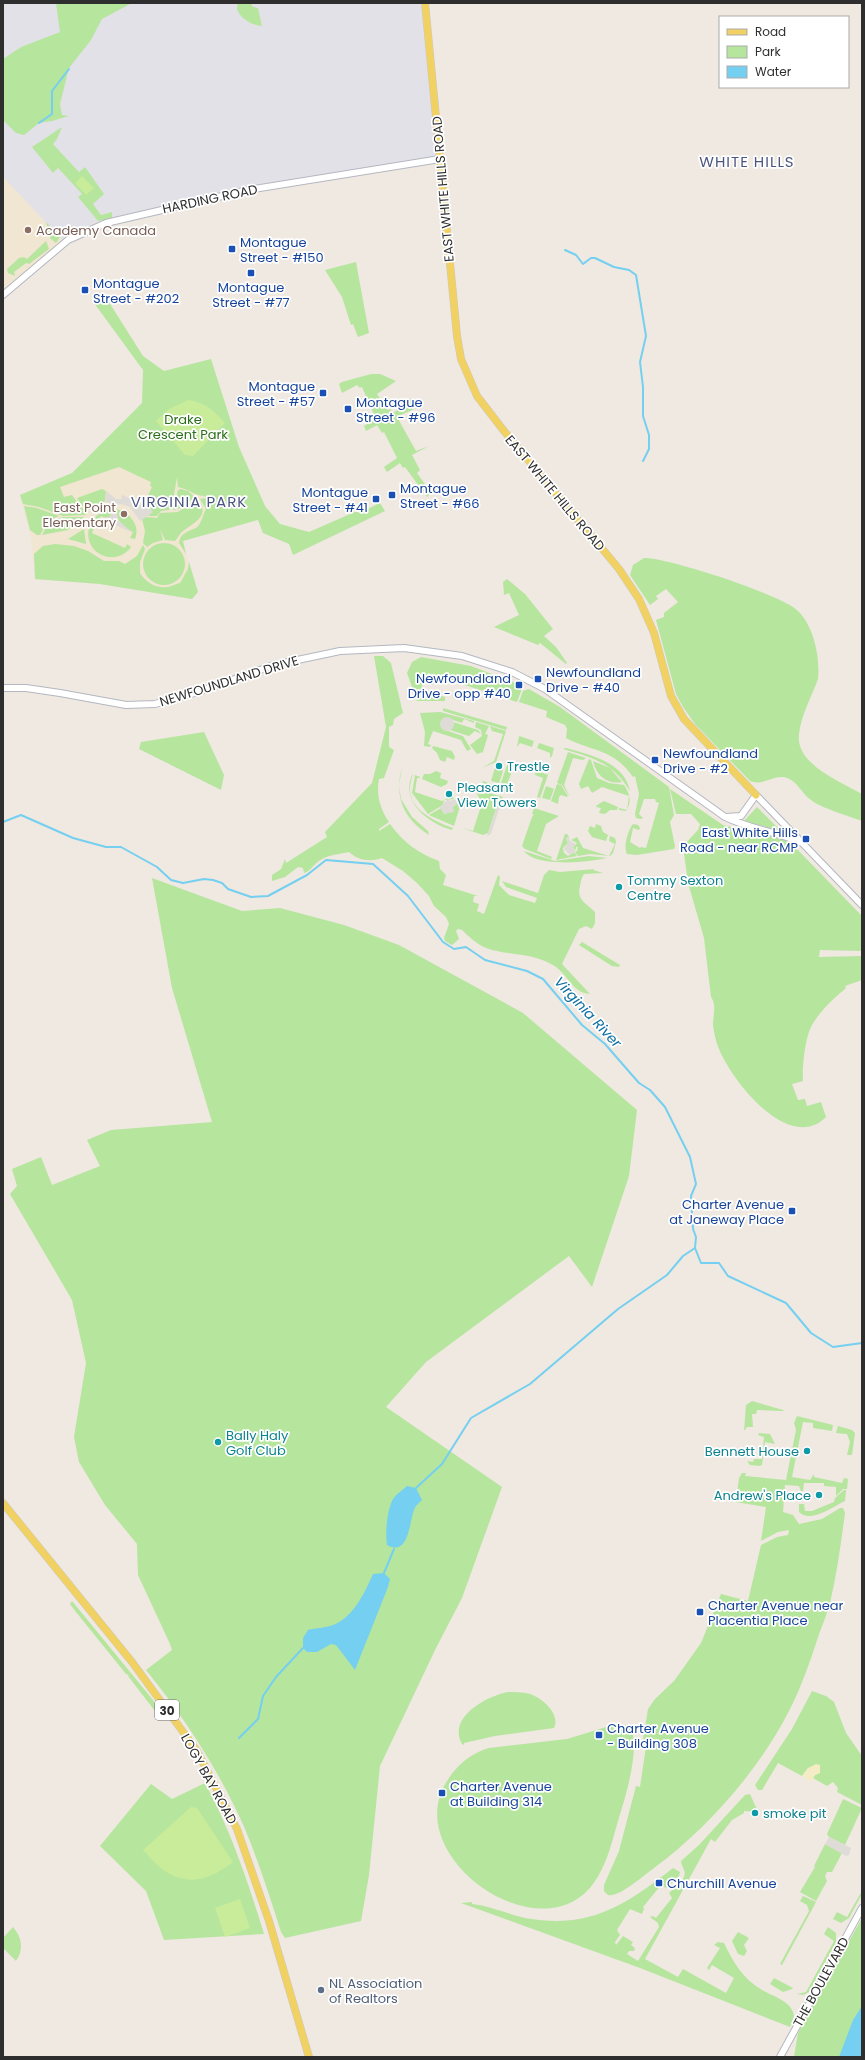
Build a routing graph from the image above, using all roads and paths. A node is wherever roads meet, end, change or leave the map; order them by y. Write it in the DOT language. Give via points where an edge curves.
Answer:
graph roads {
  1 [pos="425,3"];
  2 [pos="440,159"];
  3 [pos="3,295"];
  4 [pos="3,688"];
  5 [pos="756,795"];
  6 [pos="725,817"];
  7 [pos="803,843"];
  8 [pos="862,905"];
  9 [pos="3,1503"];
  10 [pos="862,1908"];
  11 [pos="309,2057"];
  12 [pos="780,2057"];
  1 -- 2 [label="main road, EAST WHITE HILLS ROAD"];
  2 -- 3 [label="street, HARDING ROAD" via="248,190 106,223 68,240"];
  2 -- 5 [label="main road, EAST WHITE HILLS ROAD" via="457,336 461,359 470,382 477,396 499,425 629,583 647,614 671,696 684,719"];
  4 -- 6 [label="street, NEWFOUNDLAND DRIVE" via="54,692 126,705 155,704 274,665 340,651 404,648 462,656 512,672 545,689"];
  5 -- 6 [label="street" via="741,816"];
  5 -- 7 [label="street, EAST WHITE HILLS ROAD"];
  6 -- 7 [label="street, NEWFOUNDLAND DRIVE"];
  7 -- 8 [label="street, EAST WHITE HILLS ROAD"];
  9 -- 11 [label="main road, LOGY BAY ROAD / 30" via="132,1662 197,1751 237,1829 269,1921"];
  10 -- 12 [label="street, THE BOULEVARD"];
}
